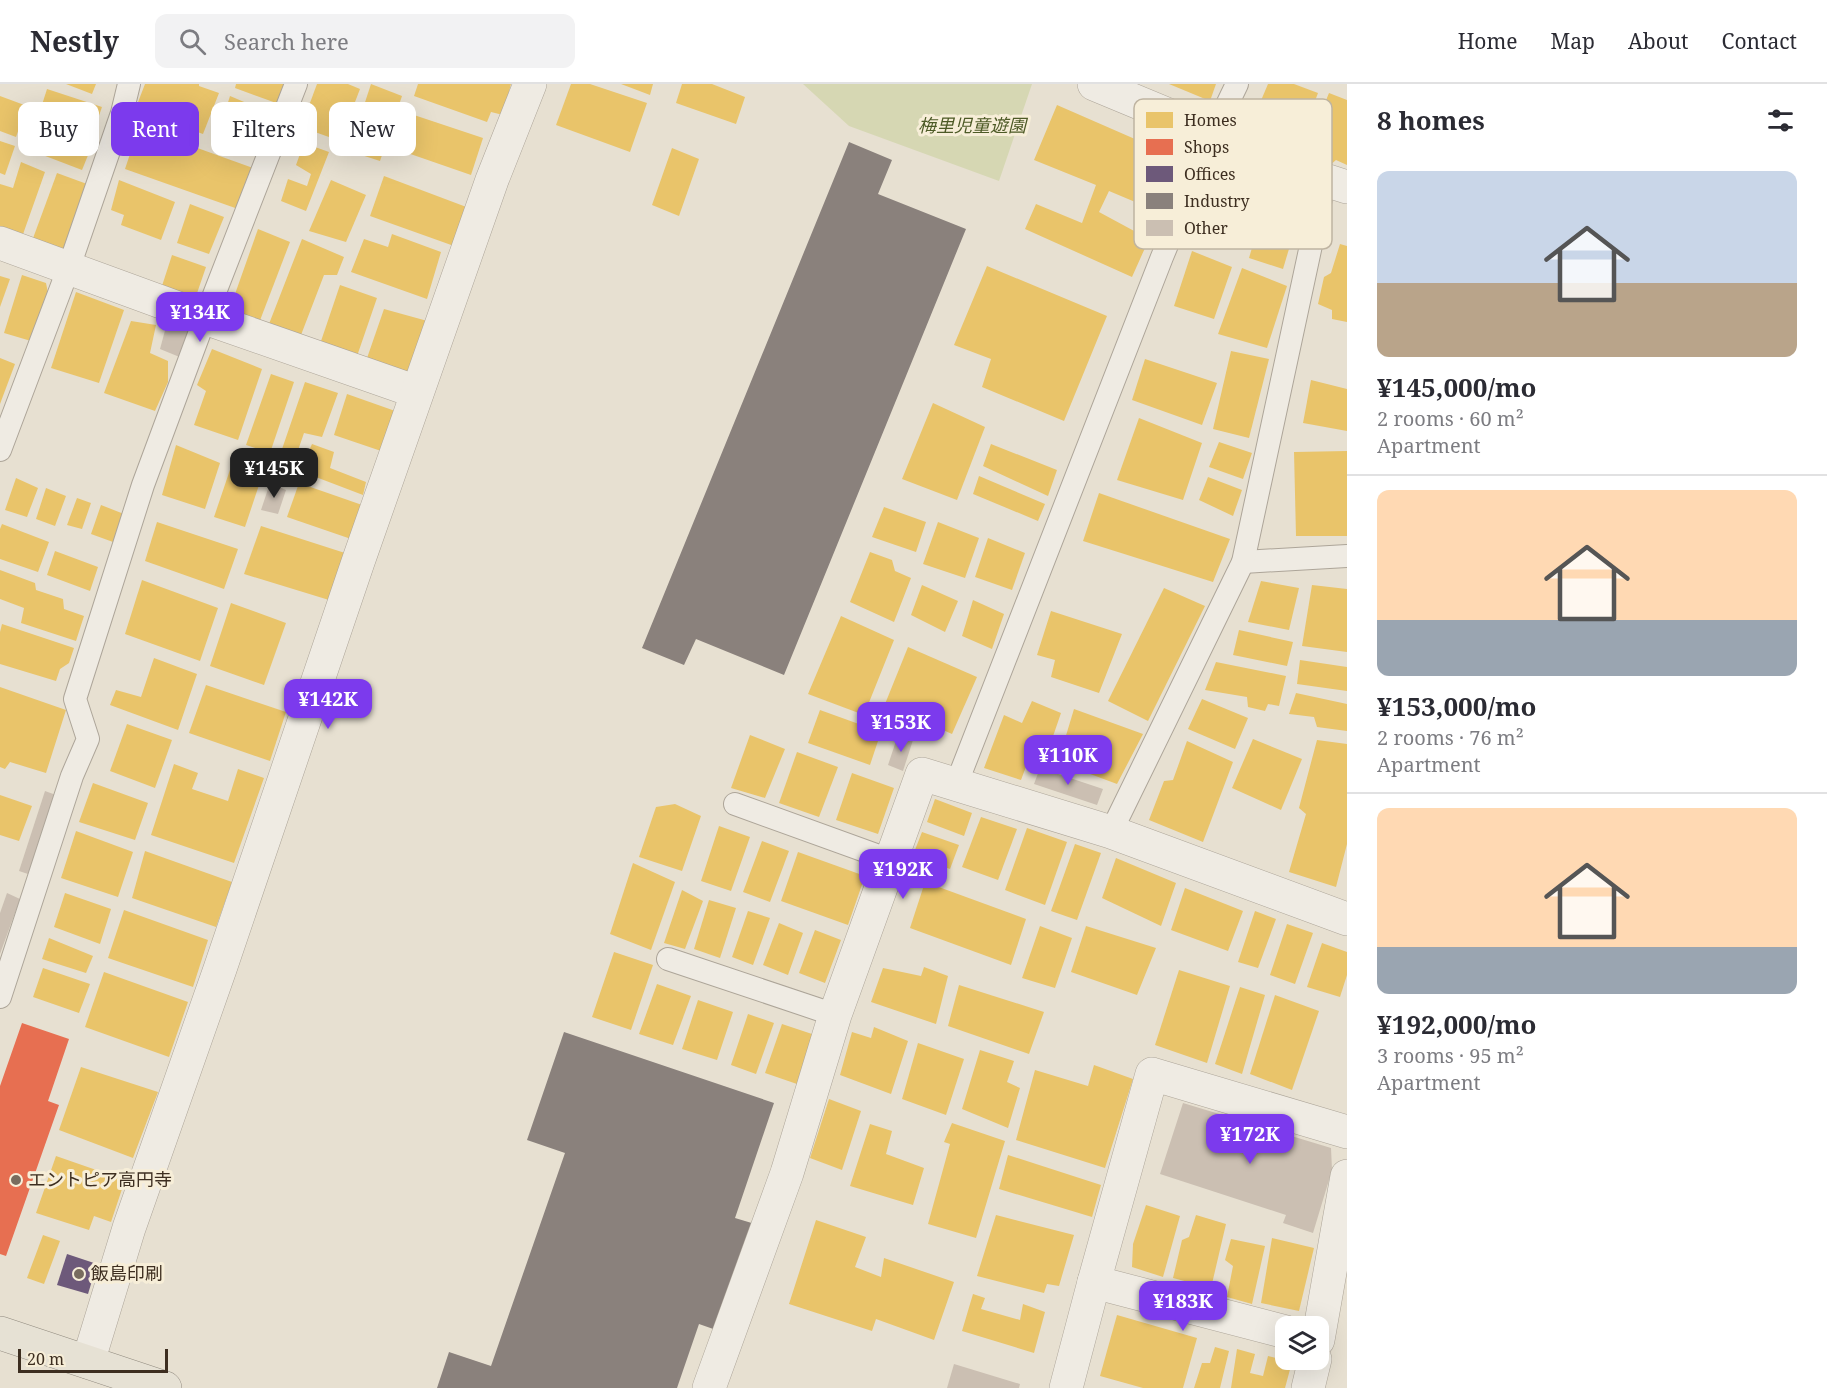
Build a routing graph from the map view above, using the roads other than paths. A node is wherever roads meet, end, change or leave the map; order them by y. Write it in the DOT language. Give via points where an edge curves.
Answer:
graph roads {
  1 [pos="129,84"];
  2 [pos="296,84"];
  3 [pos="530,84"];
  4 [pos="1094,84"];
  5 [pos="1237,84"];
  6 [pos="1230,99"];
  7 [pos="1134,101"];
  8 [pos="1336,184"];
  9 [pos="1332,200"];
  10 [pos="0,243"];
  11 [pos="1165,249"];
  12 [pos="1320,249"];
  13 [pos="69,267"];
  14 [pos="205,318"];
  15 [pos="417,392"];
  16 [pos="0,450"];
  17 [pos="1347,555"];
  18 [pos="1243,562"];
  19 [pos="956,785"];
  20 [pos="735,804"];
  21 [pos="1111,832"];
  22 [pos="890,860"];
  23 [pos="1347,919"];
  24 [pos="668,959"];
  25 [pos="0,997"];
  26 [pos="835,1015"];
  27 [pos="1347,1132"];
  28 [pos="1347,1176"];
  29 [pos="1094,1282"];
  30 [pos="1322,1316"];
  31 [pos="1275,1329"];
  32 [pos="0,1333"];
  33 [pos="88,1362"];
  34 [pos="1312,1370"];
  35 [pos="165,1388"];
  36 [pos="709,1388"];
  37 [pos="1066,1388"];
  38 [pos="1308,1388"];
  1 -- 13 [label="lane"];
  2 -- 14 [label="lane"];
  3 -- 15 [label="street"];
  4 -- 7 [label="street"];
  5 -- 6 [label="lane"];
  8 -- 9 [label="lane"];
  10 -- 13 [label="street"];
  11 -- 19 [label="lane"];
  12 -- 18 [label="lane"];
  13 -- 14 [label="street"];
  13 -- 16 [label="lane"];
  14 -- 15 [label="street"];
  14 -- 25 [label="lane" via="143,485 75,699 88,739 72,776"];
  15 -- 33 [label="street" via="129,1228"];
  17 -- 18 [label="lane"];
  18 -- 21 [label="lane"];
  19 -- 21 [label="street"];
  19 -- 22 [label="street" via="922,774"];
  20 -- 22 [label="lane"];
  21 -- 23 [label="street"];
  22 -- 26 [label="street"];
  24 -- 26 [label="lane"];
  26 -- 36 [label="street" via="787,1173"];
  27 -- 29 [label="street" via="1152,1074"];
  28 -- 30 [label="street"];
  29 -- 31 [label="street"];
  29 -- 37 [label="street"];
  32 -- 33 [label="main road"];
  33 -- 35 [label="main road"];
  34 -- 38 [label="street"];
}
